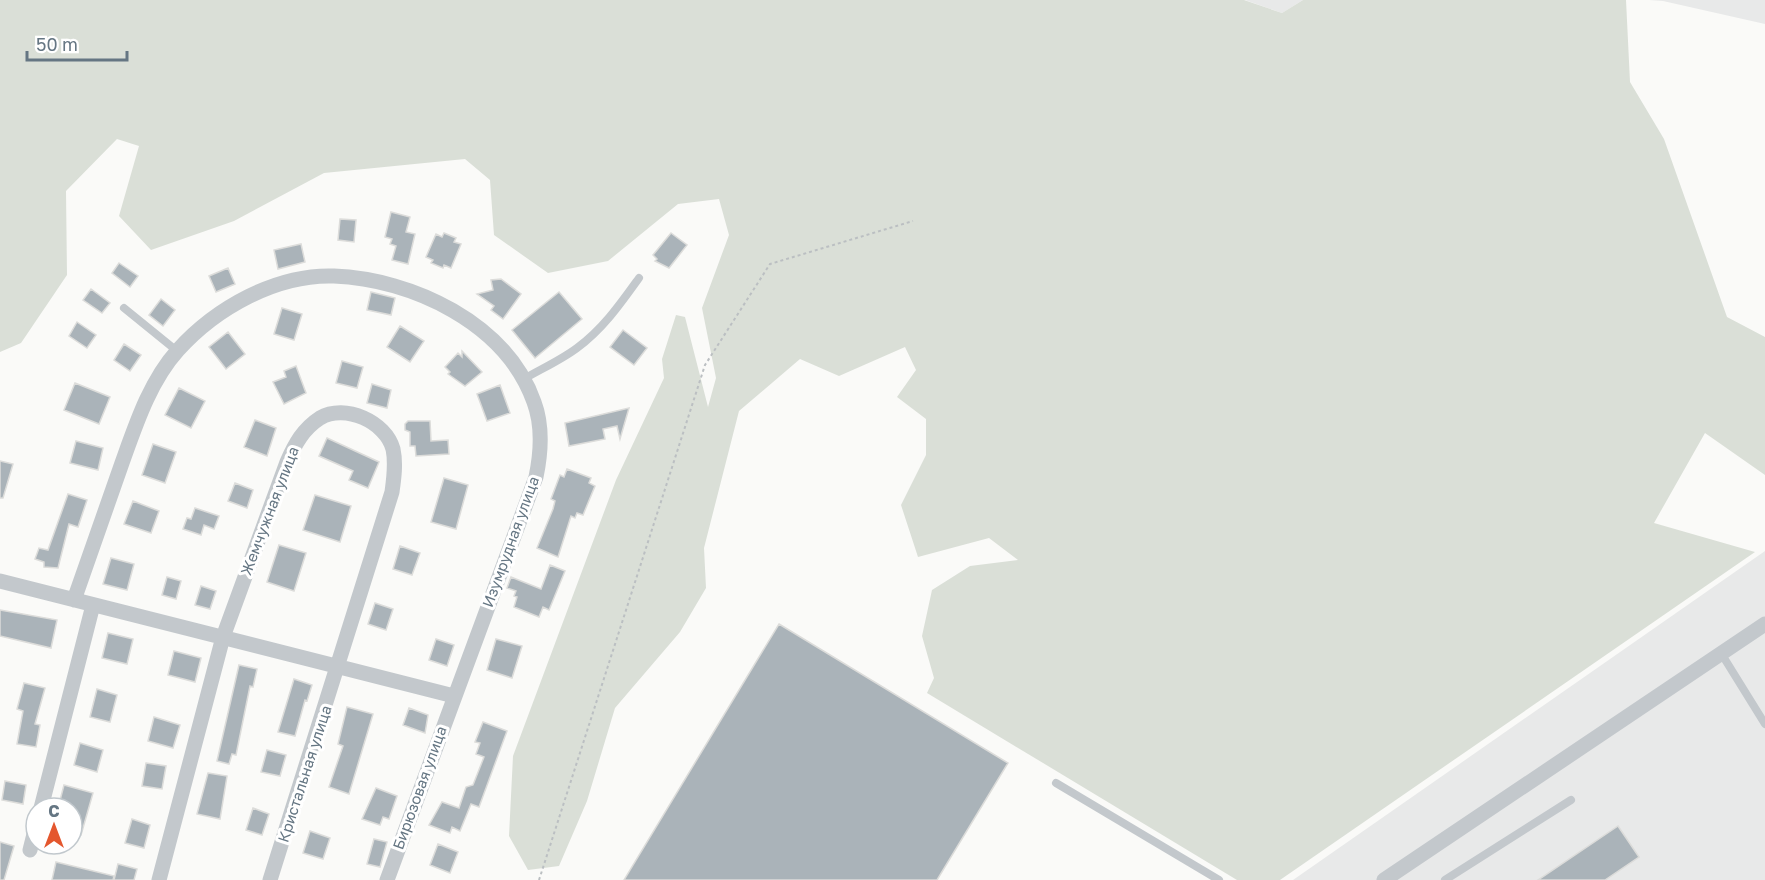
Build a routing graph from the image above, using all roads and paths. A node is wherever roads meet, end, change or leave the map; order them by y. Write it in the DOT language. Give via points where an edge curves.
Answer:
graph roads {
  1 [pos="913,221"];
  2 [pos="639,278"];
  3 [pos="124,308"];
  4 [pos="177,351"];
  5 [pos="524,379"];
  6 [pos="0,581"];
  7 [pos="74,600"];
  8 [pos="93,604"];
  9 [pos="1765,624"];
  10 [pos="223,638"];
  11 [pos="1721,653"];
  12 [pos="339,667"];
  13 [pos="454,696"];
  14 [pos="1765,724"];
  15 [pos="1056,783"];
  16 [pos="44,796"];
  17 [pos="1571,800"];
  18 [pos="1401,875"];
  19 [pos="159,880"];
  20 [pos="270,880"];
  21 [pos="387,880"];
  22 [pos="539,880"];
  23 [pos="1219,880"];
  24 [pos="1384,880"];
  25 [pos="1445,880"];
  1 -- 22 [label="path" via="770,264 705,365"];
  2 -- 5 [label="lane" via="594,334"];
  3 -- 4 [label="lane"];
  4 -- 5 [label="street, Изумрудная улица" via="228,309 262,290 332,276 403,289 444,306 469,320 505,354"];
  4 -- 7 [label="street, Изумрудная улица" via="140,413"];
  5 -- 13 [label="street, Изумрудная улица" via="539,430 536,477"];
  6 -- 7 [label="street"];
  7 -- 8 [label="street"];
  8 -- 10 [label="street"];
  8 -- 16 [label="street"];
  9 -- 11 [label="street"];
  10 -- 12 [label="street"];
  10 -- 12 [label="street, Жемчужная улица" via="297,440 323,416 357,416 384,432 393,448 395,470 392,492"];
  10 -- 19 [label="street, Жемчужная улица"];
  11 -- 14 [label="lane"];
  11 -- 18 [label="street"];
  12 -- 13 [label="street"];
  12 -- 20 [label="street, Кристальная улица"];
  13 -- 21 [label="street, Бирюзовая улица"];
  15 -- 23 [label="lane"];
  17 -- 25 [label="lane"];
  18 -- 24 [label="street"];
}
